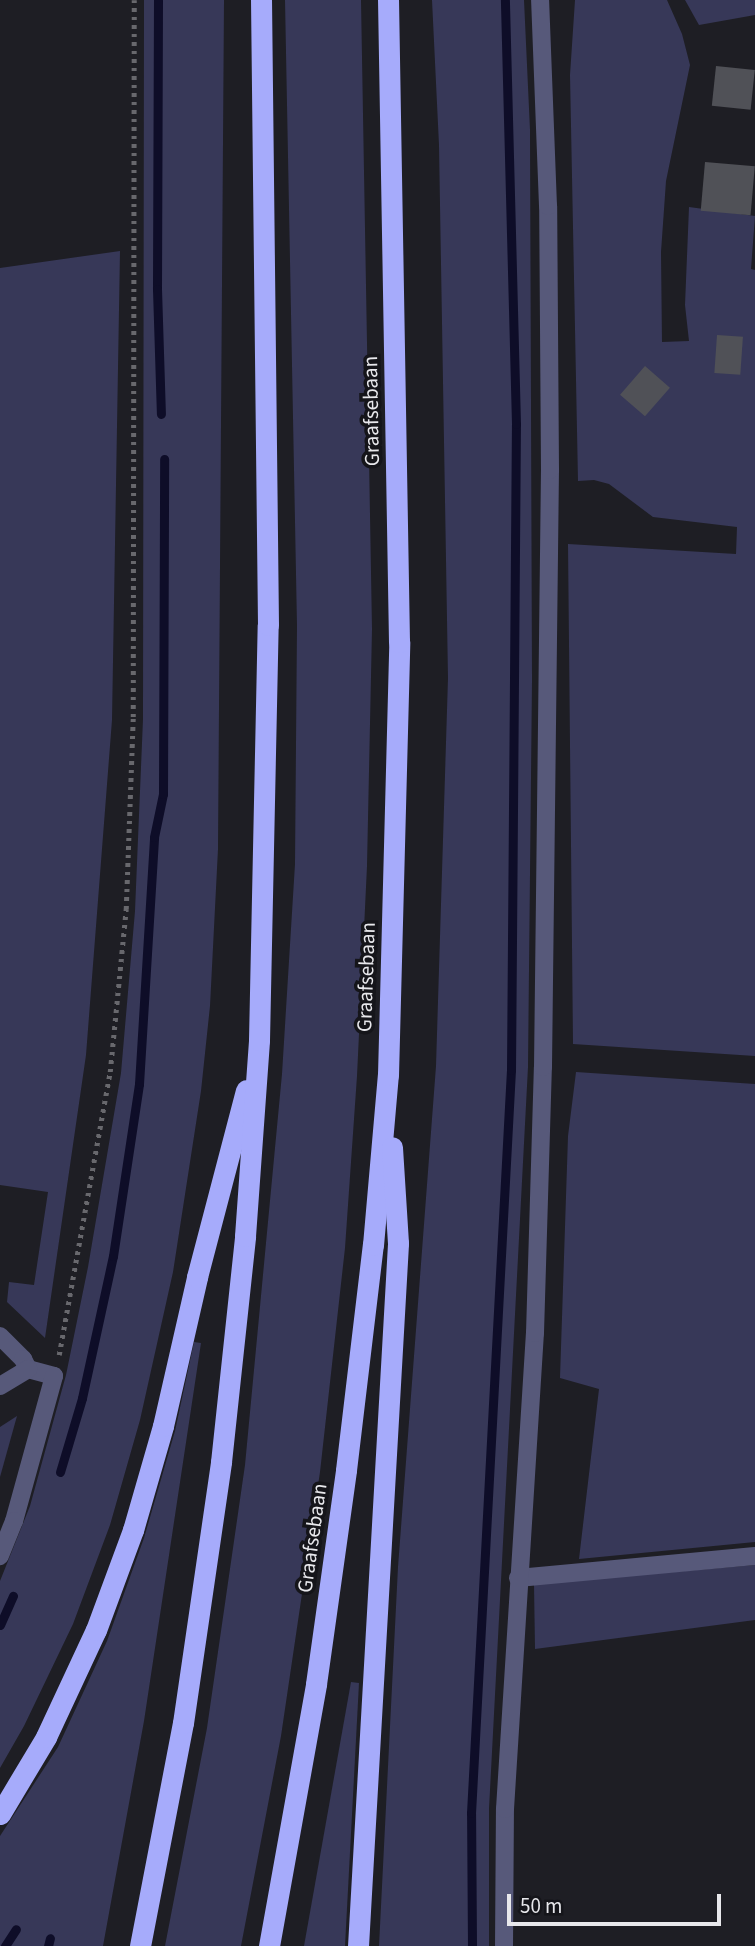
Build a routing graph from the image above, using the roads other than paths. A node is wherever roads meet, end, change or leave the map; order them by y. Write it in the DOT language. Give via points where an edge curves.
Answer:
graph roads {
  1 [pos="261,0"];
  2 [pos="388,0"];
  3 [pos="540,0"];
  4 [pos="259,1040"];
  5 [pos="388,1075"];
  6 [pos="0,1336"];
  7 [pos="27,1369"];
  8 [pos="0,1385"];
  9 [pos="0,1556"];
  10 [pos="755,1556"];
  11 [pos="518,1578"];
  12 [pos="0,1814"];
  13 [pos="140,1946"];
  14 [pos="269,1946"];
  15 [pos="358,1946"];
  16 [pos="504,1946"];
  1 -- 4 [label="highway" via="268,625"];
  2 -- 5 [label="highway, Graafsebaan" via="399,642"];
  3 -- 11 [label="street" via="548,206 550,470 543,1067 535,1333"];
  4 -- 12 [label="highway" via="133,1530 80,1666 46,1737"];
  4 -- 13 [label="highway" via="245,1236 220,1462 183,1723"];
  5 -- 14 [label="highway, Graafsebaan" via="346,1470 316,1684"];
  5 -- 15 [label="highway" via="398,1243"];
  6 -- 7 [label="street"];
  7 -- 8 [label="street"];
  7 -- 9 [label="street" via="54,1376"];
  10 -- 11 [label="street"];
  11 -- 16 [label="street" via="505,1809"];
}
